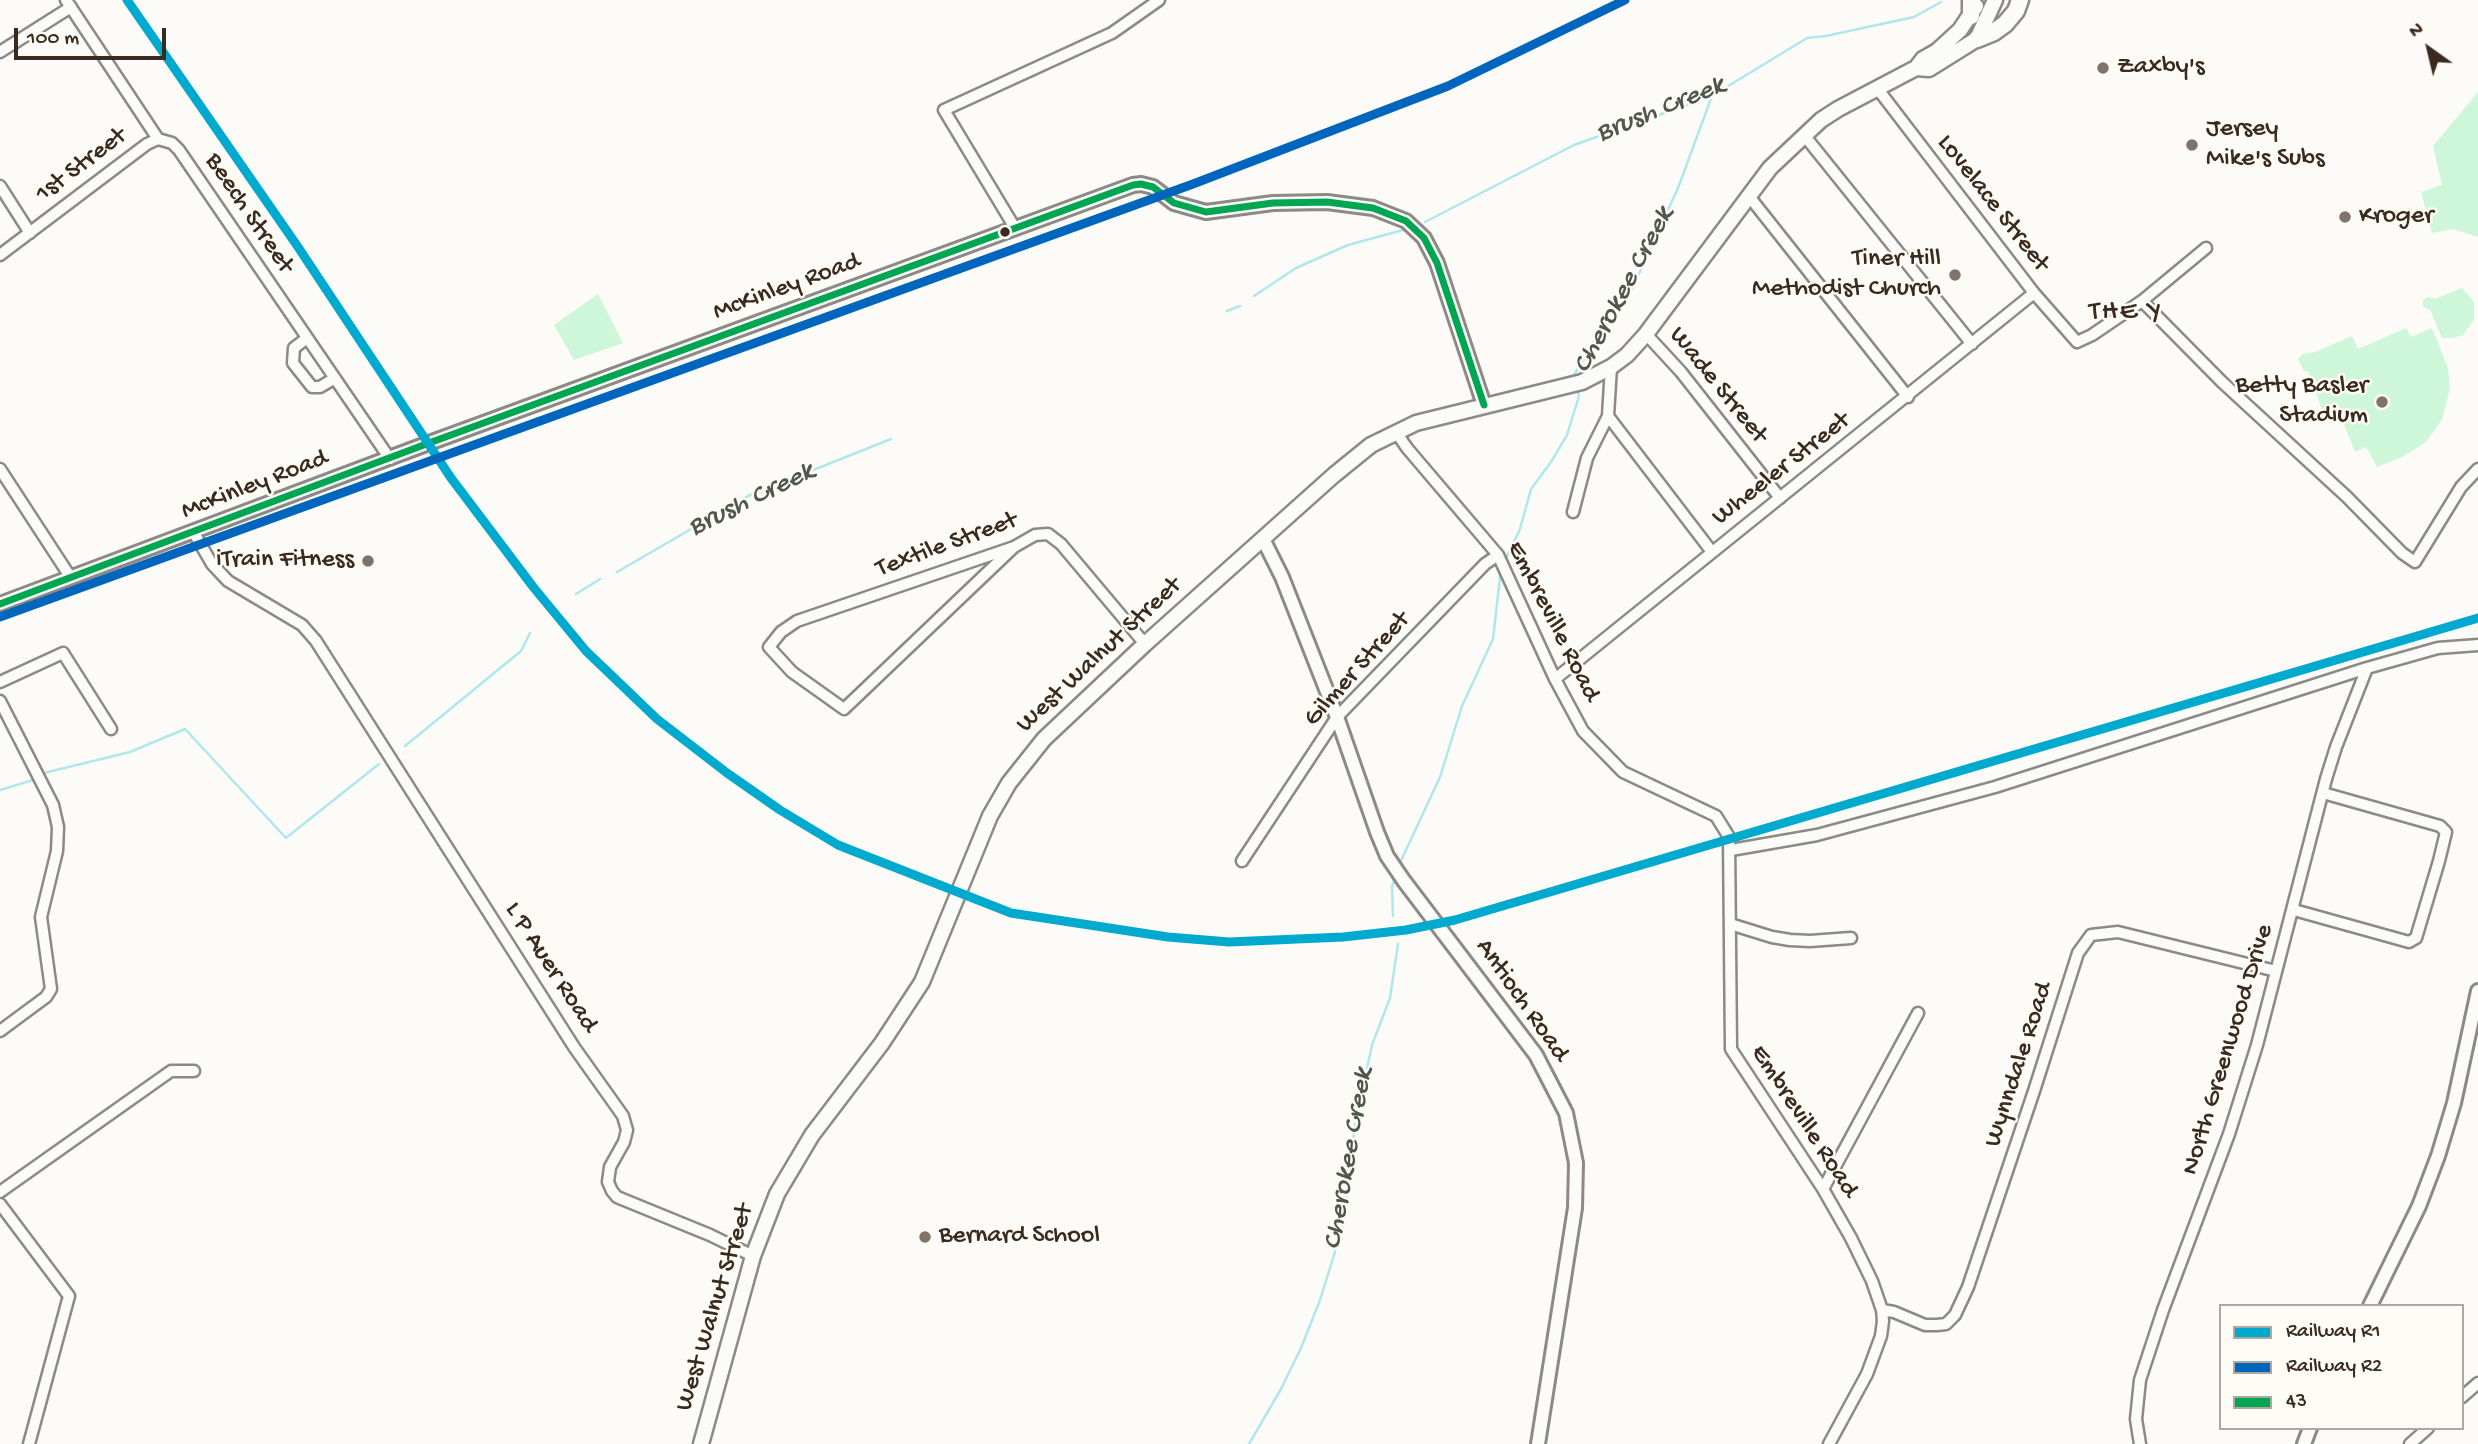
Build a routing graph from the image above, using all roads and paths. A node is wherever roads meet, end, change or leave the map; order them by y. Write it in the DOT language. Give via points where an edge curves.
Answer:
graph roads {
  1 [pos="1159,0"];
  2 [pos="1979,0"];
  3 [pos="1995,0"];
  4 [pos="2020,0"];
  5 [pos="69,4"];
  6 [pos="1971,8"];
  7 [pos="1976,39"];
  8 [pos="0,52"];
  9 [pos="1916,68"];
  10 [pos="1877,88"];
  11 [pos="1804,135"];
  12 [pos="158,139"];
  13 [pos="0,186"];
  14 [pos="1748,195"];
  15 [pos="1015,228"];
  16 [pos="30,233"];
  17 [pos="2206,248"];
  18 [pos="0,255"];
  19 [pos="2035,293"];
  20 [pos="2142,301"];
  21 [pos="1646,334"];
  22 [pos="307,338"];
  23 [pos="1972,344"];
  24 [pos="1611,367"];
  25 [pos="335,378"];
  26 [pos="1908,397"];
  27 [pos="1484,405"];
  28 [pos="1608,416"];
  29 [pos="1396,432"];
  30 [pos="390,459"];
  31 [pos="0,469"];
  32 [pos="2478,469"];
  33 [pos="1780,498"];
  34 [pos="1573,512"];
  35 [pos="194,533"];
  36 [pos="1263,539"];
  37 [pos="1014,547"];
  38 [pos="1712,552"];
  39 [pos="1501,561"];
  40 [pos="71,578"];
  41 [pos="0,604"];
  42 [pos="1145,644"];
  43 [pos="2478,645"];
  44 [pos="2367,668"];
  45 [pos="1555,679"];
  46 [pos="0,682"];
  47 [pos="0,701"];
  48 [pos="1337,717"];
  49 [pos="111,729"];
  50 [pos="2323,793"];
  51 [pos="1731,850"];
  52 [pos="1242,861"];
  53 [pos="2294,909"];
  54 [pos="1730,924"];
  55 [pos="1851,939"];
  56 [pos="2276,971"];
  57 [pos="2478,991"];
  58 [pos="1918,1013"];
  59 [pos="0,1031"];
  60 [pos="194,1071"];
  61 [pos="1823,1189"];
  62 [pos="0,1192"];
  63 [pos="0,1204"];
  64 [pos="753,1256"];
  65 [pos="2371,1304"];
  66 [pos="1882,1310"];
  67 [pos="2478,1383"];
  68 [pos="2464,1395"];
  69 [pos="2426,1430"];
  70 [pos="29,1444"];
  71 [pos="701,1444"];
  72 [pos="1538,1444"];
  73 [pos="1829,1444"];
  74 [pos="2140,1444"];
  75 [pos="2410,1444"];
  1 -- 15 [label="street" via="1112,33 944,110"];
  2 -- 6 [label="main road, West Walnut Street"];
  3 -- 7 [label="main road"];
  4 -- 7 [label="highway" via="2006,24"];
  5 -- 8 [label="street"];
  5 -- 12 [label="street, Beech Street"];
  6 -- 9 [label="main road, West Walnut Street" via="1960,30"];
  7 -- 9 [label="main road, West Walnut Street" via="1929,69"];
  9 -- 10 [label="main road, West Walnut Street"];
  10 -- 11 [label="main road, West Walnut Street" via="1838,108"];
  10 -- 19 [label="street, Lovelace Street"];
  11 -- 14 [label="main road, West Walnut Street"];
  11 -- 23 [label="street"];
  12 -- 16 [label="street, 1st Street"];
  12 -- 22 [label="street, Beech Street" via="179,150"];
  13 -- 16 [label="street"];
  14 -- 21 [label="main road, West Walnut Street"];
  14 -- 26 [label="street"];
  15 -- 27 [label="street, McKinley Road" via="1141,184 1174,203 1206,212 1327,202 1396,215 1414,227 1434,256"];
  15 -- 30 [label="street, McKinley Road"];
  16 -- 18 [label="street, 1st Street"];
  17 -- 20 [label="street"];
  19 -- 20 [label="street, Lovelace Street" via="2077,342"];
  19 -- 23 [label="street, Wheeler Street"];
  20 -- 32 [label="street" via="2415,562 2461,487"];
  21 -- 24 [label="main road, West Walnut Street"];
  21 -- 33 [label="street, Wade Street"];
  22 -- 25 [label="street, Beech Street"];
  22 -- 25 [label="street" via="294,348 293,363 312,387"];
  23 -- 26 [label="street, Wheeler Street"];
  24 -- 27 [label="main road, West Walnut Street" via="1576,384"];
  24 -- 28 [label="street"];
  25 -- 30 [label="street, Beech Street"];
  26 -- 33 [label="street, Wheeler Street"];
  27 -- 29 [label="main road, West Walnut Street"];
  28 -- 34 [label="street" via="1587,458"];
  28 -- 38 [label="street"];
  29 -- 36 [label="main road, West Walnut Street" via="1356,456"];
  29 -- 39 [label="street, Embreville Road"];
  30 -- 35 [label="street, McKinley Road"];
  31 -- 40 [label="street"];
  33 -- 38 [label="street, Wheeler Street"];
  35 -- 40 [label="street, McKinley Road"];
  35 -- 64 [label="street, L P Auer Road" via="228,581 302,625 316,641 623,1116 627,1130 608,1182 617,1198"];
  36 -- 42 [label="main road, West Walnut Street"];
  36 -- 48 [label="street, Antioch Road"];
  37 -- 37 [label="street, Textile Street" via="844,709 792,672 769,647 797,621"];
  37 -- 42 [label="street, Textile Street" via="1035,535 1048,534"];
  38 -- 45 [label="street, Wheeler Street"];
  39 -- 45 [label="street, Embreville Road"];
  39 -- 48 [label="street, Gilmer Street" via="1485,564"];
  40 -- 41 [label="street, McKinley Road"];
  42 -- 64 [label="main road, West Walnut Street" via="1060,722 1009,783 972,856 922,982 796,1159"];
  43 -- 44 [label="street" via="2438,648"];
  44 -- 50 [label="street, North Greenwood Drive"];
  44 -- 51 [label="street" via="1995,787 1817,835"];
  45 -- 51 [label="street, Embreville Road" via="1584,731 1623,772 1716,816"];
  46 -- 49 [label="street" via="64,653"];
  47 -- 59 [label="street" via="47,793 58,827 41,918 51,989"];
  48 -- 52 [label="street, Gilmer Street"];
  48 -- 72 [label="street, Antioch Road" via="1387,856 1536,1055 1566,1113 1576,1163 1575,1208"];
  50 -- 53 [label="street, North Greenwood Drive"];
  50 -- 53 [label="street" via="2440,826 2446,832 2439,861 2416,939 2409,942"];
  51 -- 54 [label="street, Embreville Road"];
  53 -- 56 [label="street, North Greenwood Drive"];
  54 -- 55 [label="street" via="1790,940"];
  54 -- 61 [label="street, Embreville Road" via="1731,1049"];
  56 -- 66 [label="street, Wynndale Road" via="2118,932 2091,935 2078,953 1955,1315 1946,1324 1926,1325"];
  56 -- 74 [label="street, North Greenwood Drive" via="2229,1134 2140,1380 2136,1419"];
  57 -- 65 [label="street" via="2438,1156"];
  58 -- 61 [label="street"];
  60 -- 62 [label="street" via="171,1071"];
  61 -- 66 [label="street, Embreville Road" via="1872,1281"];
  63 -- 70 [label="street" via="69,1296"];
  64 -- 71 [label="main road, West Walnut Street"];
  66 -- 73 [label="street, Embreville Road" via="1876,1352"];
  67 -- 68 [label="street"];
  69 -- 75 [label="street"];
}
